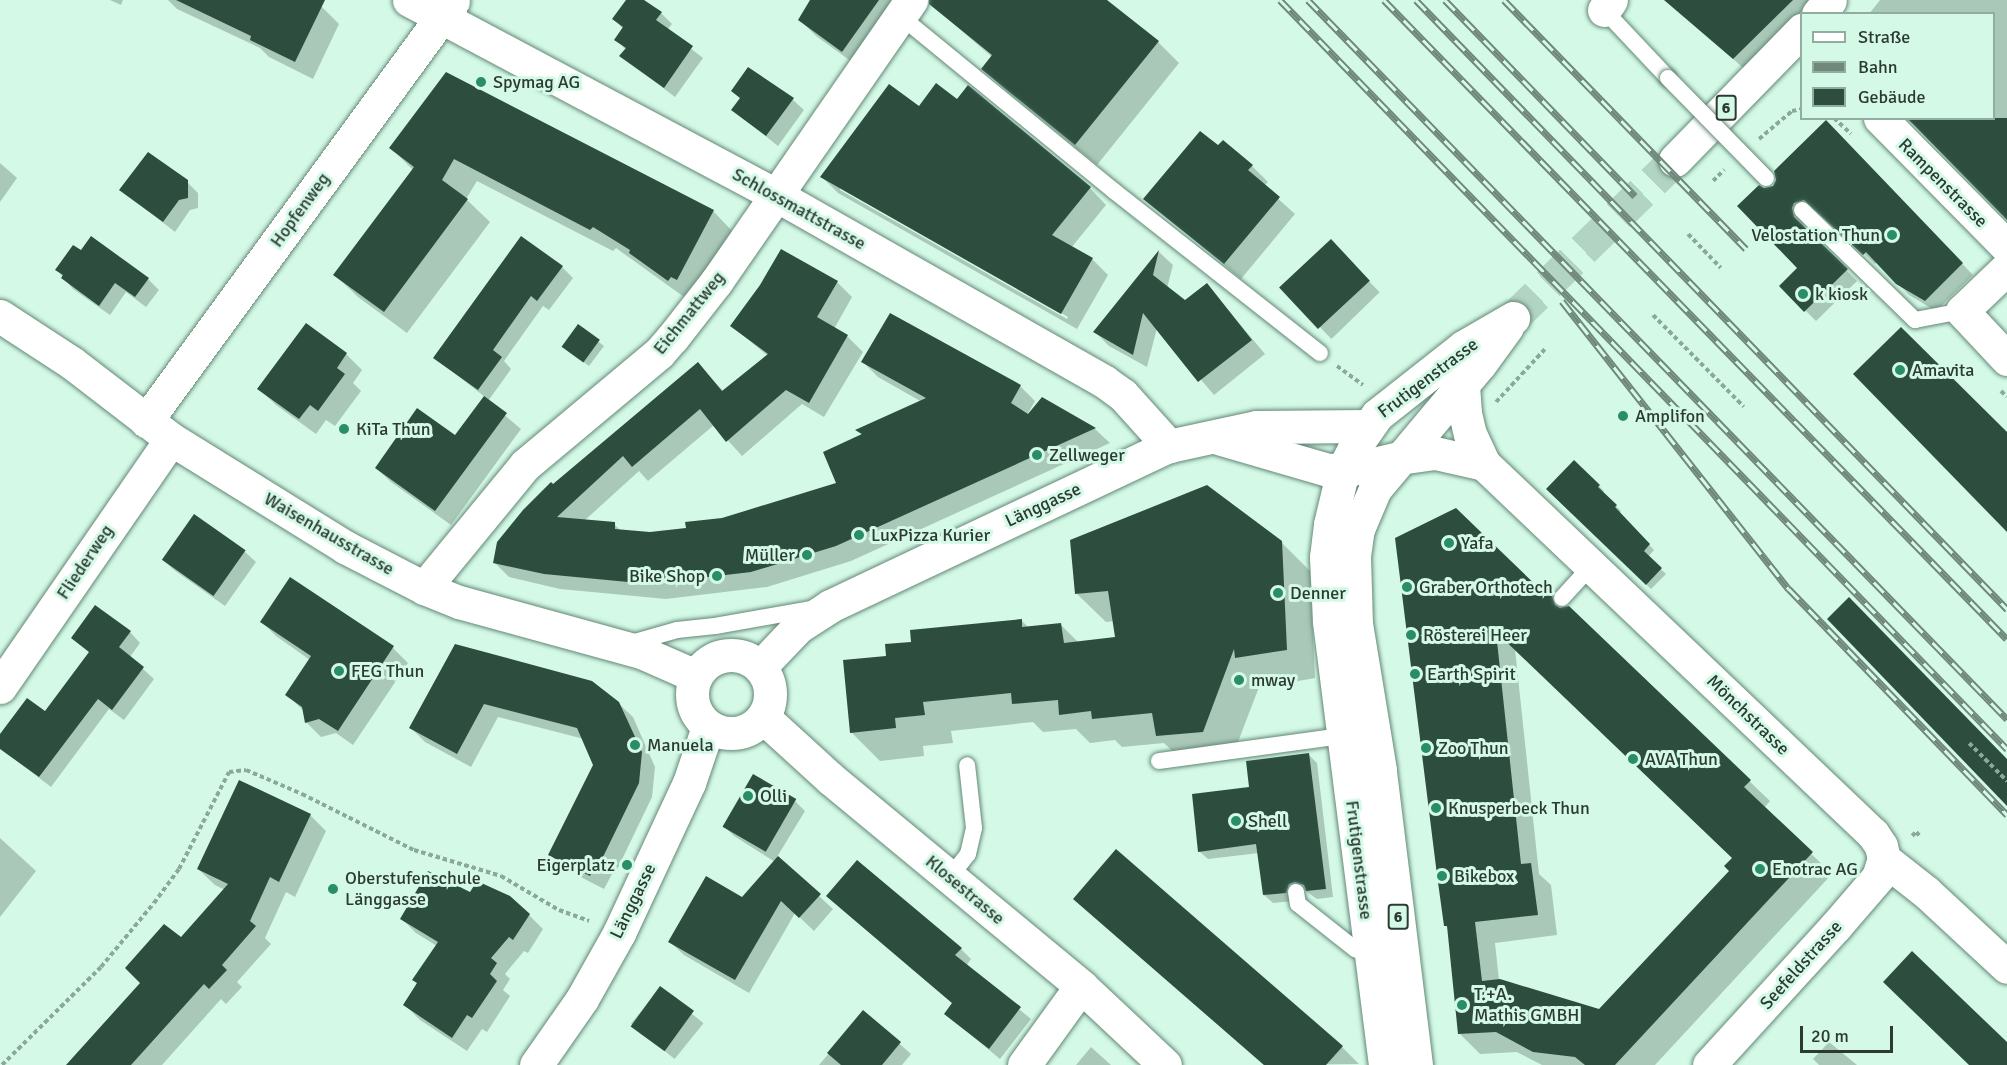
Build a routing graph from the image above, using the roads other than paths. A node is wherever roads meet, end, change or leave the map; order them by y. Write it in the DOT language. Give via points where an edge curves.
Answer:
graph roads {
  1 [pos="409,0"];
  2 [pos="1830,0"];
  3 [pos="1607,5"];
  4 [pos="905,7"];
  5 [pos="448,9"];
  6 [pos="1820,12"];
  7 [pos="1800,34"];
  8 [pos="1789,57"];
  9 [pos="1882,120"];
  10 [pos="1675,160"];
  11 [pos="1766,178"];
  12 [pos="776,195"];
  13 [pos="1802,210"];
  14 [pos="2007,247"];
  15 [pos="2007,268"];
  16 [pos="1962,311"];
  17 [pos="0,316"];
  18 [pos="1320,353"];
  19 [pos="2007,359"];
  20 [pos="1463,385"];
  21 [pos="1405,392"];
  22 [pos="1368,426"];
  23 [pos="1427,426"];
  24 [pos="159,430"];
  25 [pos="1213,437"];
  26 [pos="1169,446"];
  27 [pos="1448,454"];
  28 [pos="1400,458"];
  29 [pos="1484,464"];
  30 [pos="1343,470"];
  31 [pos="1592,565"];
  32 [pos="424,588"];
  33 [pos="1562,598"];
  34 [pos="830,606"];
  35 [pos="618,646"];
  36 [pos="760,667"];
  37 [pos="696,676"];
  38 [pos="0,687"];
  39 [pos="763,717"];
  40 [pos="708,726"];
  41 [pos="1359,734"];
  42 [pos="1159,761"];
  43 [pos="967,765"];
  44 [pos="1884,859"];
  45 [pos="950,877"];
  46 [pos="1296,892"];
  47 [pos="1371,956"];
  48 [pos="2007,967"];
  49 [pos="1081,986"];
  50 [pos="536,1065"];
  51 [pos="1024,1065"];
  52 [pos="1165,1065"];
  53 [pos="1385,1065"];
  54 [pos="1416,1065"];
  55 [pos="1709,1065"];
  1 -- 5 [label="street, Schlossmattstrasse"];
  2 -- 6 [label="street"];
  3 -- 11 [label="lane, bridge" via="1668,78"];
  4 -- 12 [label="street, Eichmattweg"];
  4 -- 18 [label="lane" via="1124,198"];
  5 -- 12 [label="street, Schlossmattstrasse"];
  5 -- 24 [label="street, Hopfenweg"];
  7 -- 8 [label="street, 6"];
  8 -- 10 [label="street, 6"];
  9 -- 14 [label="street, Rampenstrasse"];
  12 -- 26 [label="street, Schlossmattstrasse" via="1105,382 1123,395"];
  12 -- 32 [label="street, Eichmattweg" via="673,337 525,465"];
  13 -- 16 [label="lane" via="1915,320"];
  15 -- 16 [label="street"];
  16 -- 19 [label="street"];
  17 -- 24 [label="street, Waisenhausstrasse" via="72,363"];
  20 -- 21 [label="street, Frutigenstrasse / 6" via="1513,318 1463,347"];
  20 -- 23 [label="street, Frutigenstrasse / 6"];
  20 -- 29 [label="street, Mönchstrasse" via="1470,434"];
  21 -- 22 [label="street, Frutigenstrasse / 6"];
  21 -- 23 [label="street"];
  22 -- 25 [label="street, Länggasse" via="1257,427"];
  22 -- 30 [label="street, Frutigenstrasse / 6"];
  23 -- 27 [label="street"];
  23 -- 28 [label="street, Frutigenstrasse / 6"];
  24 -- 32 [label="street, Waisenhausstrasse" via="345,547"];
  24 -- 38 [label="street, Fliederweg"];
  25 -- 26 [label="street, Länggasse"];
  25 -- 30 [label="street, Länggasse" via="1328,470"];
  26 -- 34 [label="street, Länggasse"];
  27 -- 28 [label="street, Mönchstrasse"];
  27 -- 29 [label="street, Mönchstrasse"];
  28 -- 30 [label="street, Länggasse"];
  28 -- 41 [label="street, Frutigenstrasse / 6" via="1364,509 1354,556"];
  29 -- 31 [label="street, Mönchstrasse"];
  30 -- 41 [label="street, Frutigenstrasse / 6" via="1327,540 1326,587"];
  31 -- 33 [label="lane"];
  31 -- 44 [label="street, Mönchstrasse" via="1873,834"];
  32 -- 35 [label="street, Waisenhausstrasse" via="459,602"];
  34 -- 35 [label="lane" via="677,630"];
  34 -- 36 [label="street, Länggasse" via="798,627"];
  35 -- 37 [label="street, Waisenhausstrasse"];
  36 -- 37 [label="street" via="738,655 726,655 714,659"];
  36 -- 39 [label="street" via="771,697"];
  37 -- 40 [label="street" via="692,698 700,719"];
  39 -- 40 [label="street" via="738,733 727,734"];
  39 -- 45 [label="street, Klosestrasse"];
  40 -- 50 [label="street, Länggasse" via="689,783 619,933 582,999"];
  41 -- 42 [label="lane" via="1277,751"];
  41 -- 47 [label="street, Frutigenstrasse / 6"];
  41 -- 54 [label="street, Frutigenstrasse / 6"];
  43 -- 45 [label="lane" via="974,828 968,854"];
  44 -- 48 [label="street, Mönchstrasse" via="1906,874"];
  44 -- 55 [label="street, Seefeldstrasse" via="1878,877"];
  45 -- 49 [label="street, Klosestrasse"];
  46 -- 47 [label="lane" via="1298,904 1355,949"];
  47 -- 53 [label="street, Frutigenstrasse / 6"];
  49 -- 51 [label="street"];
  49 -- 52 [label="street, Klosestrasse"];
}
